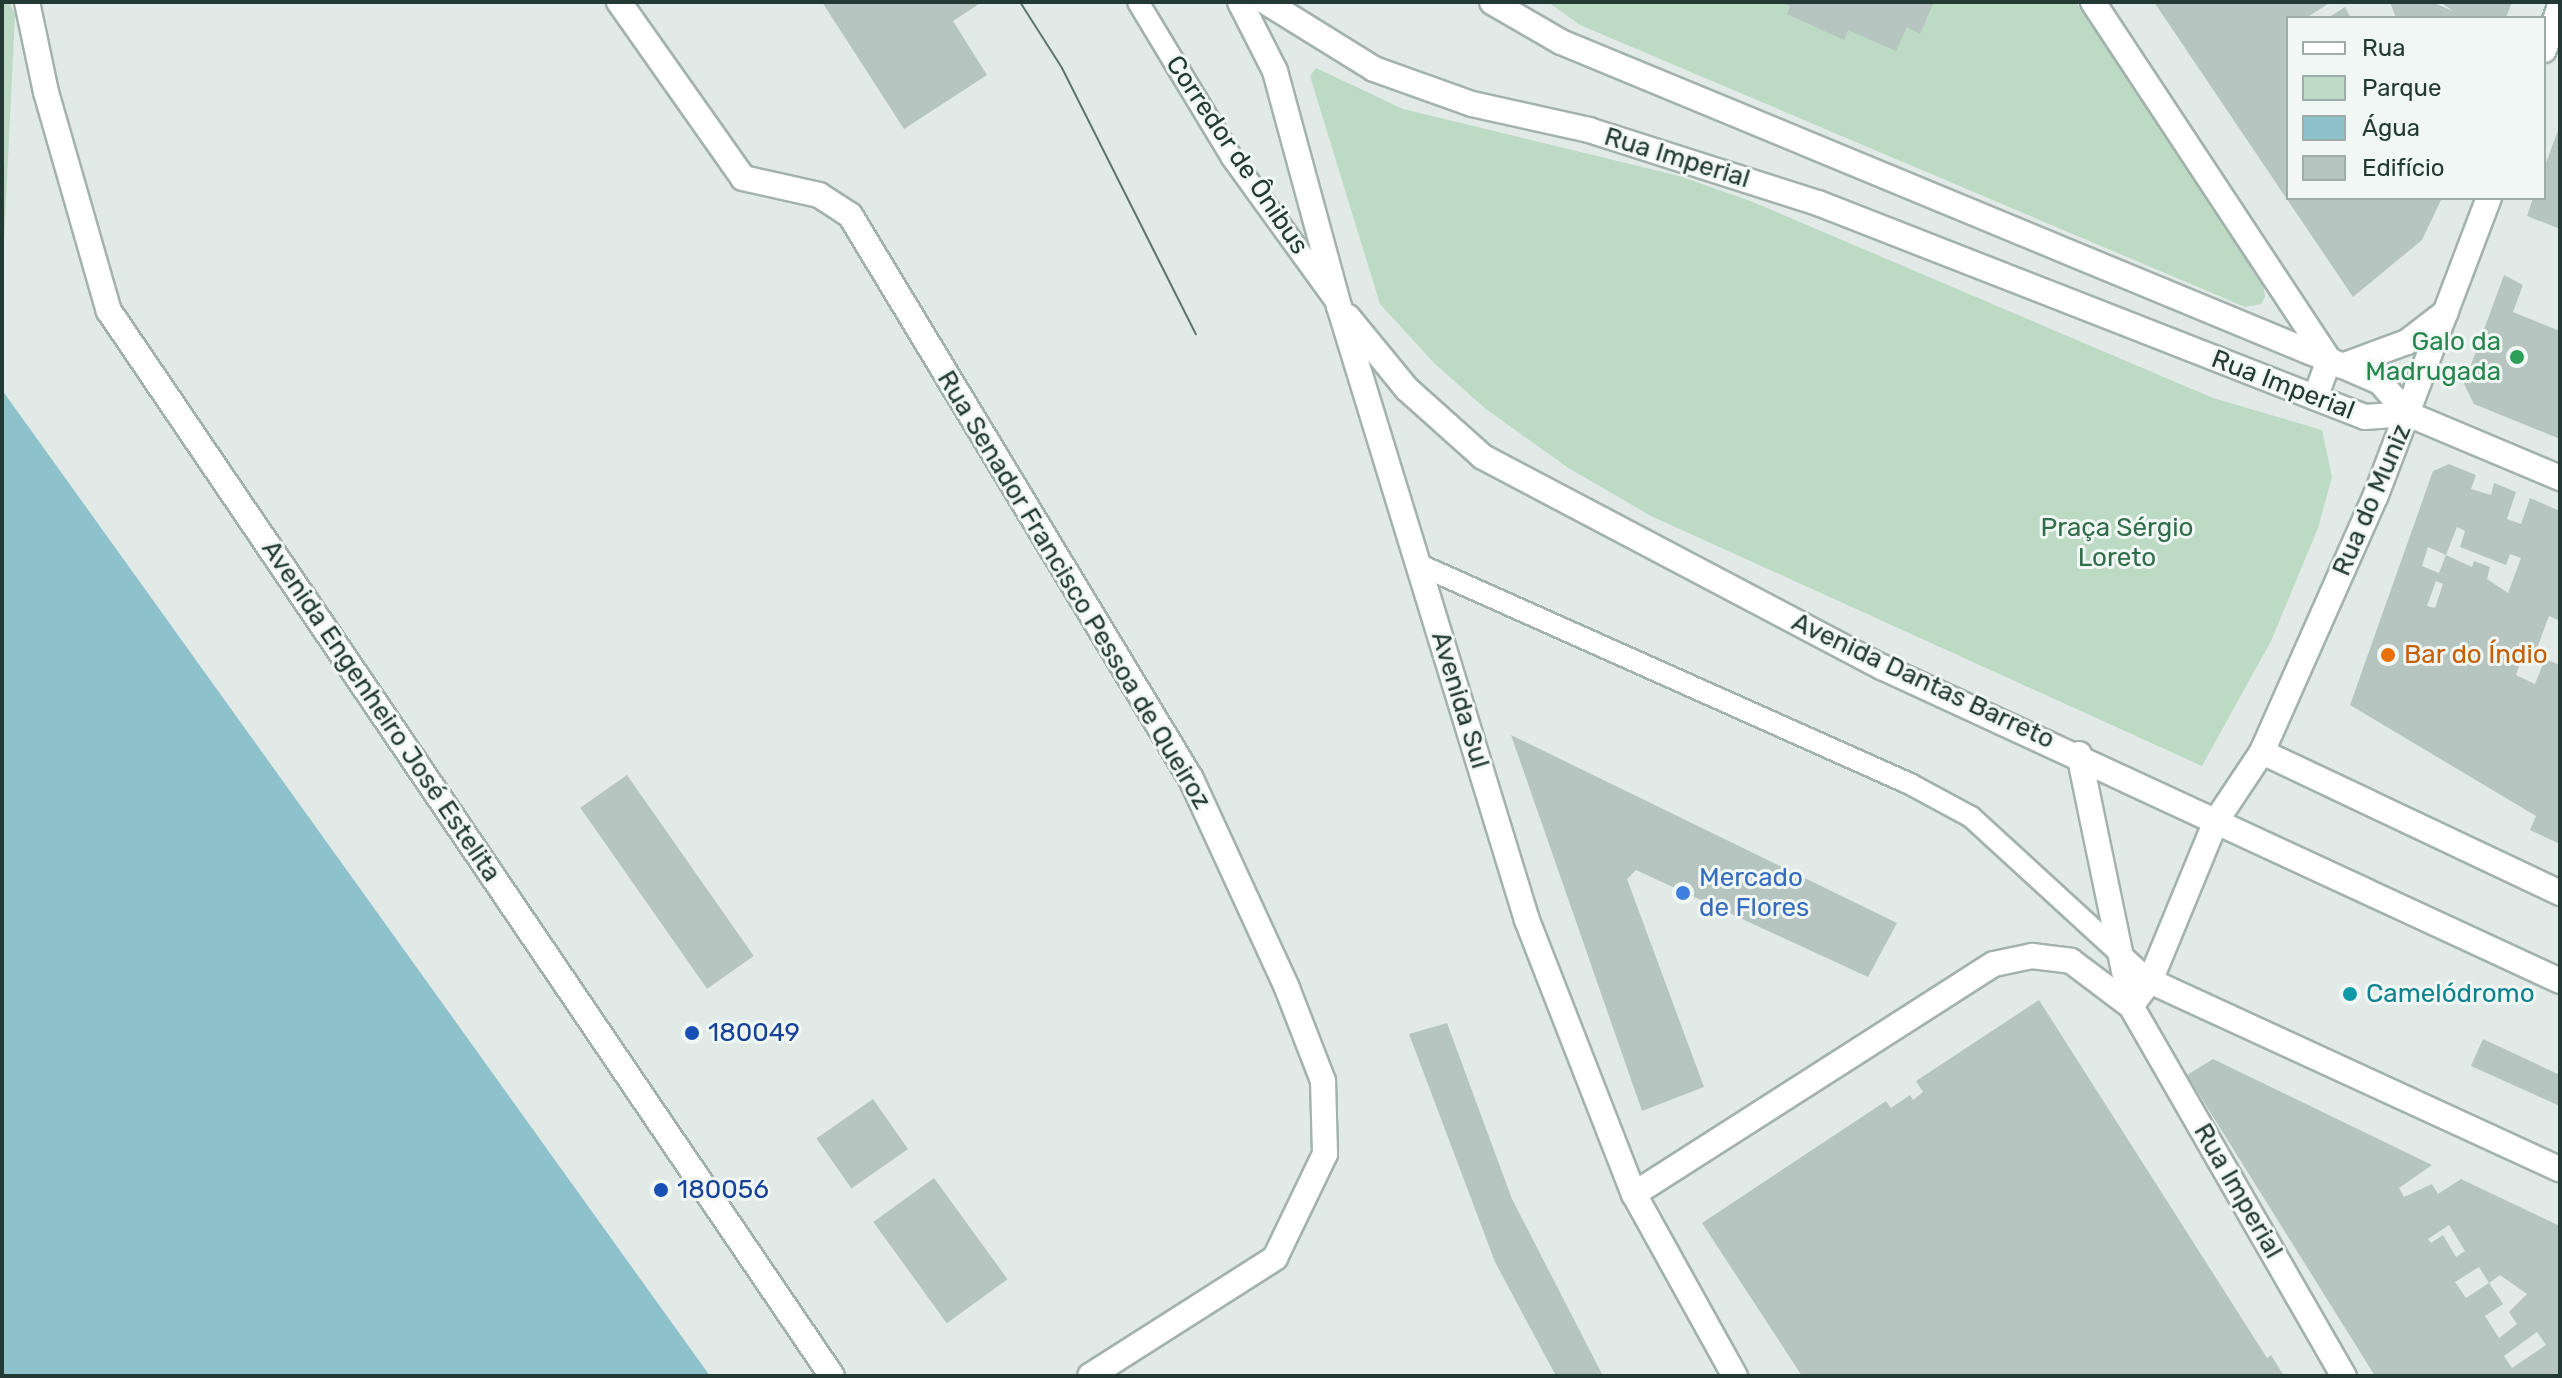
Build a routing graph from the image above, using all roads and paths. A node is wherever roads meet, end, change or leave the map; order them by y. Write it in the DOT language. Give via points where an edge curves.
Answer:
graph roads {
  1 [pos="27,2"];
  2 [pos="619,2"];
  3 [pos="1138,2"];
  4 [pos="1240,2"];
  5 [pos="1266,2"];
  6 [pos="1492,2"];
  7 [pos="2093,2"];
  8 [pos="2560,6"];
  9 [pos="2546,44"];
  10 [pos="2488,200"];
  11 [pos="1339,306"];
  12 [pos="2447,310"];
  13 [pos="2336,363"];
  14 [pos="2315,398"];
  15 [pos="2408,414"];
  16 [pos="2560,478"];
  17 [pos="1420,565"];
  18 [pos="2262,752"];
  19 [pos="2079,754"];
  20 [pos="2216,821"];
  21 [pos="2560,893"];
  22 [pos="2120,954"];
  23 [pos="2150,981"];
  24 [pos="2560,981"];
  25 [pos="2131,1006"];
  26 [pos="2560,1170"];
  27 [pos="1634,1194"];
  28 [pos="832,1376"];
  29 [pos="1090,1376"];
  30 [pos="1735,1376"];
  31 [pos="2344,1376"];
  1 -- 28 [label="main road, Avenida Engenheiro José Estelita" via="46,92 109,311"];
  2 -- 29 [label="main road, Rua Senador Francisco Pessoa de Queiroz" via="743,178 819,195 850,215 1191,779 1287,988 1323,1081 1325,1154 1275,1258"];
  3 -- 11 [label="lane, Corredor de Ônibus" via="1232,158"];
  4 -- 11 [label="main road, Avenida Sul" via="1275,71"];
  5 -- 14 [label="main road, Rua Imperial" via="1374,69 1472,104 1589,130 1818,203"];
  6 -- 13 [label="main road, Rua Imperial" via="1561,42"];
  7 -- 13 [label="main road"];
  8 -- 9 [label="main road"];
  10 -- 12 [label="main road, Rua do Muniz"];
  11 -- 17 [label="main road, Avenida Sul"];
  11 -- 19 [label="main road, Avenida Dantas Barreto" via="1407,389 1483,457 1882,667"];
  12 -- 13 [label="main road" via="2407,342"];
  12 -- 15 [label="main road, Rua do Muniz"];
  13 -- 14 [label="main road"];
  13 -- 15 [label="main road, Rua Imperial" via="2380,382"];
  14 -- 15 [label="main road, Rua Imperial" via="2365,417"];
  15 -- 16 [label="main road"];
  15 -- 18 [label="main road, Rua do Muniz"];
  17 -- 22 [label="lane" via="1910,784 1959,811"];
  17 -- 27 [label="main road, Avenida Sul" via="1527,920"];
  18 -- 20 [label="main road"];
  18 -- 21 [label="main road"];
  19 -- 20 [label="main road, Avenida Dantas Barreto"];
  19 -- 22 [label="main road, Rua Imperial"];
  20 -- 23 [label="main road"];
  20 -- 24 [label="main road, Avenida Dantas Barreto"];
  22 -- 23 [label="lane"];
  22 -- 25 [label="main road, Rua Imperial"];
  23 -- 25 [label="main road"];
  23 -- 26 [label="main road"];
  25 -- 27 [label="main road" via="2071,961 2032,956 1994,964"];
  25 -- 31 [label="main road, Rua Imperial"];
  27 -- 30 [label="main road, Avenida Sul"];
}
